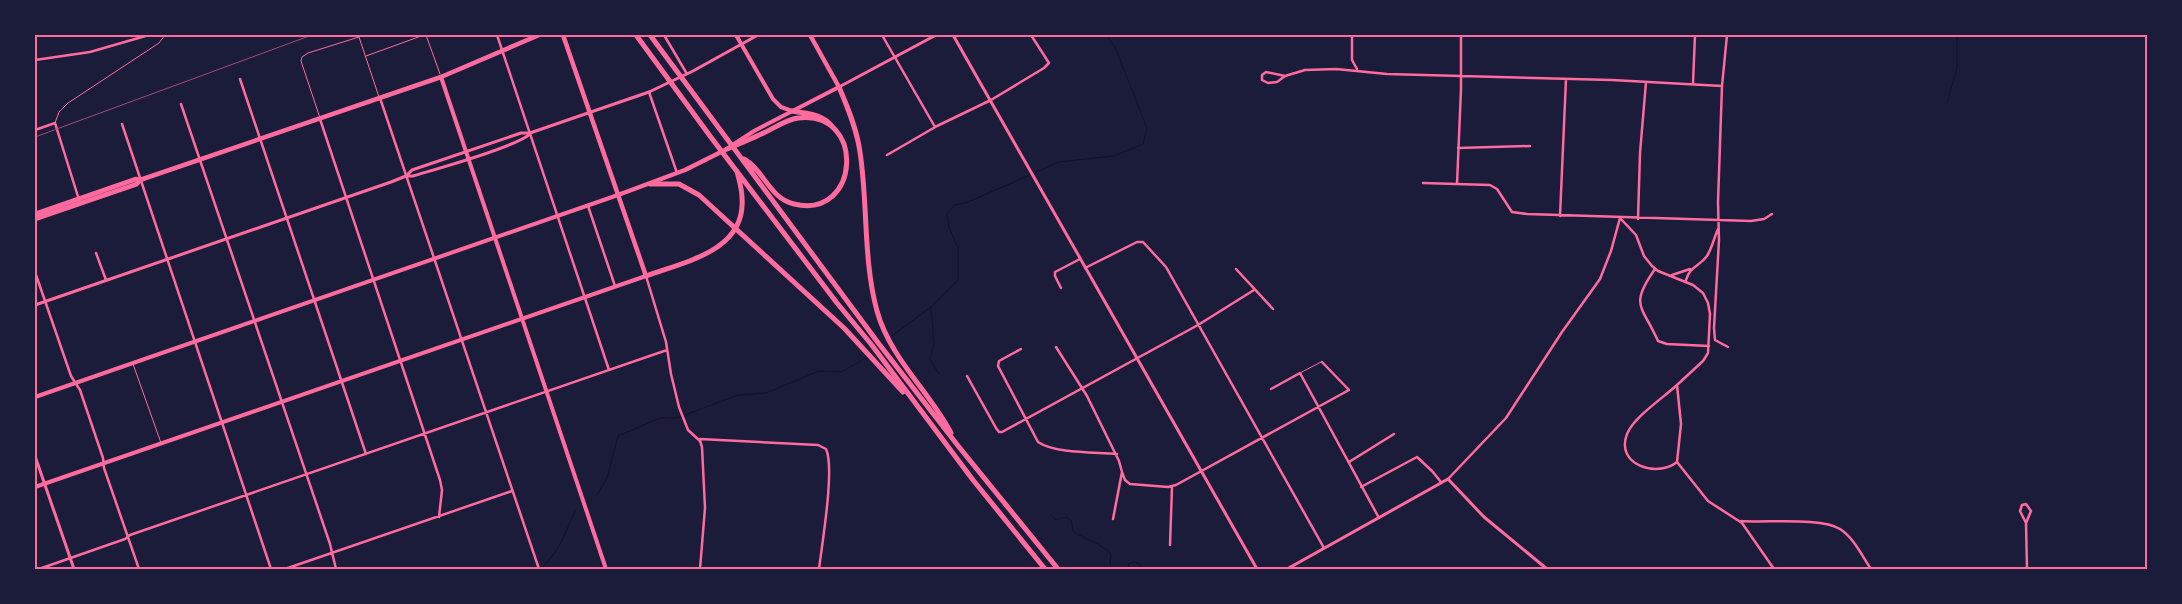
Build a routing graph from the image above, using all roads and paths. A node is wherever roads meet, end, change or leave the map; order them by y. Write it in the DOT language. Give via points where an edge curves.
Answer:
graph roads {
  1 [pos="149,35"];
  2 [pos="166,35"];
  3 [pos="425,35"];
  4 [pos="497,35"];
  5 [pos="539,35"];
  6 [pos="563,35"];
  7 [pos="636,35"];
  8 [pos="646,35"];
  9 [pos="650,35"];
  10 [pos="664,35"];
  11 [pos="736,35"];
  12 [pos="758,35"];
  13 [pos="810,35"];
  14 [pos="882,35"];
  15 [pos="936,35"];
  16 [pos="953,35"];
  17 [pos="1032,35"];
  18 [pos="1352,35"];
  19 [pos="1461,35"];
  20 [pos="1695,35"];
  21 [pos="1727,35"];
  22 [pos="741,44"];
  23 [pos="502,51"];
  24 [pos="664,56"];
  25 [pos="365,57"];
  26 [pos="895,58"];
  27 [pos="35,60"];
  28 [pos="1358,70"];
  29 [pos="687,74"];
  30 [pos="1285,76"];
  31 [pos="1461,76"];
  32 [pos="441,77"];
  33 [pos="240,79"];
  34 [pos="1566,79"];
  35 [pos="1646,82"];
  36 [pos="1693,84"];
  37 [pos="1722,86"];
  38 [pos="839,88"];
  39 [pos="649,92"];
  40 [pos="380,98"];
  41 [pos="991,100"];
  42 [pos="181,104"];
  43 [pos="792,111"];
  44 [pos="590,112"];
  45 [pos="320,119"];
  46 [pos="55,123"];
  47 [pos="122,124"];
  48 [pos="935,127"];
  49 [pos="834,129"];
  50 [pos="35,130"];
  51 [pos="530,134"];
  52 [pos="260,139"];
  53 [pos="1530,146"];
  54 [pos="1458,148"];
  55 [pos="727,149"];
  56 [pos="467,152"];
  57 [pos="887,155"];
  58 [pos="468,158"];
  59 [pos="741,159"];
  60 [pos="200,160"];
  61 [pos="736,168"];
  62 [pos="677,173"];
  63 [pos="406,176"];
  64 [pos="140,180"];
  65 [pos="650,184"];
  66 [pos="1423,184"];
  67 [pos="1457,184"];
  68 [pos="618,195"];
  69 [pos="346,197"];
  70 [pos="80,201"];
  71 [pos="588,206"];
  72 [pos="35,214"];
  73 [pos="1772,214"];
  74 [pos="557,216"];
  75 [pos="1560,216"];
  76 [pos="286,218"];
  77 [pos="1620,218"];
  78 [pos="35,219"];
  79 [pos="1638,219"];
  80 [pos="1718,221"];
  81 [pos="1718,228"];
  82 [pos="495,238"];
  83 [pos="227,239"];
  84 [pos="96,253"];
  85 [pos="167,259"];
  86 [pos="434,259"];
  87 [pos="1080,259"];
  88 [pos="1085,268"];
  89 [pos="1236,269"];
  90 [pos="1655,269"];
  91 [pos="1690,269"];
  92 [pos="35,272"];
  93 [pos="1666,274"];
  94 [pos="646,276"];
  95 [pos="106,280"];
  96 [pos="374,280"];
  97 [pos="1686,281"];
  98 [pos="615,286"];
  99 [pos="1061,288"];
  100 [pos="1254,290"];
  101 [pos="585,297"];
  102 [pos="314,300"];
  103 [pos="45,301"];
  104 [pos="35,305"];
  105 [pos="1273,309"];
  106 [pos="523,319"];
  107 [pos="254,321"];
  108 [pos="1198,325"];
  109 [pos="461,340"];
  110 [pos="195,342"];
  111 [pos="1709,346"];
  112 [pos="1056,347"];
  113 [pos="1728,347"];
  114 [pos="1021,349"];
  115 [pos="666,350"];
  116 [pos="1137,359"];
  117 [pos="401,360"];
  118 [pos="1322,362"];
  119 [pos="133,363"];
  120 [pos="887,365"];
  121 [pos="609,370"];
  122 [pos="1300,373"];
  123 [pos="967,376"];
  124 [pos="341,381"];
  125 [pos="75,383"];
  126 [pos="1677,385"];
  127 [pos="1271,389"];
  128 [pos="1083,390"];
  129 [pos="547,391"];
  130 [pos="35,397"];
  131 [pos="281,402"];
  132 [pos="1318,406"];
  133 [pos="922,412"];
  134 [pos="486,413"];
  135 [pos="1026,420"];
  136 [pos="222,422"];
  137 [pos="426,434"];
  138 [pos="1394,434"];
  139 [pos="1262,438"];
  140 [pos="698,439"];
  141 [pos="161,443"];
  142 [pos="959,447"];
  143 [pos="366,454"];
  144 [pos="1117,454"];
  145 [pos="35,456"];
  146 [pos="103,460"];
  147 [pos="1349,462"];
  148 [pos="1678,462"];
  149 [pos="1122,472"];
  150 [pos="1202,472"];
  151 [pos="306,475"];
  152 [pos="1448,479"];
  153 [pos="44,483"];
  154 [pos="1442,483"];
  155 [pos="35,486"];
  156 [pos="1172,487"];
  157 [pos="1361,487"];
  158 [pos="512,491"];
  159 [pos="246,495"];
  160 [pos="439,517"];
  161 [pos="1379,518"];
  162 [pos="1113,519"];
  163 [pos="1740,520"];
  164 [pos="2026,523"];
  165 [pos="127,536"];
  166 [pos="1170,545"];
  167 [pos="1325,549"];
  168 [pos="332,553"];
  169 [pos="71,558"];
  170 [pos="39,569"];
  171 [pos="74,569"];
  172 [pos="139,569"];
  173 [pos="272,569"];
  174 [pos="285,569"];
  175 [pos="336,569"];
  176 [pos="539,569"];
  177 [pos="606,569"];
  178 [pos="700,569"];
  179 [pos="820,569"];
  180 [pos="1045,569"];
  181 [pos="1058,569"];
  182 [pos="1257,569"];
  183 [pos="1287,569"];
  184 [pos="1547,569"];
  185 [pos="1774,569"];
  186 [pos="1871,569"];
  187 [pos="2027,569"];
  1 -- 27 [label="street" via="90,52"];
  2 -- 46 [label="lane" via="159,43 68,103 59,112"];
  3 -- 25 [label="lane"];
  3 -- 32 [label="lane"];
  4 -- 23 [label="street"];
  5 -- 23 [label="main road"];
  6 -- 44 [label="main road"];
  7 -- 61 [label="highway"];
  8 -- 24 [label="highway"];
  9 -- 24 [label="highway"];
  10 -- 29 [label="street"];
  11 -- 22 [label="main road"];
  12 -- 22 [label="street"];
  13 -- 38 [label="main road"];
  14 -- 26 [label="street"];
  15 -- 26 [label="street"];
  16 -- 41 [label="street"];
  17 -- 41 [label="street" via="1049,63"];
  18 -- 28 [label="street" via="1352,60"];
  19 -- 31 [label="street"];
  20 -- 36 [label="street"];
  21 -- 37 [label="street"];
  22 -- 29 [label="street"];
  22 -- 43 [label="main road" via="774,101"];
  23 -- 32 [label="main road"];
  23 -- 51 [label="street"];
  24 -- 59 [label="highway"];
  25 -- 40 [label="lane"];
  25 -- 45 [label="lane" via="358,37 302,56"];
  26 -- 38 [label="street"];
  26 -- 48 [label="street"];
  28 -- 30 [label="street" via="1316,69"];
  28 -- 31 [label="street"];
  29 -- 39 [label="street"];
  30 -- 30 [label="street" via="1266,72 1262,80 1277,82"];
  31 -- 34 [label="street"];
  31 -- 54 [label="street"];
  32 -- 40 [label="main road"];
  32 -- 56 [label="main road"];
  33 -- 52 [label="street"];
  34 -- 35 [label="street"];
  34 -- 75 [label="street"];
  35 -- 36 [label="street"];
  35 -- 79 [label="street"];
  36 -- 37 [label="street"];
  37 -- 80 [label="street"];
  38 -- 43 [label="main road"];
  38 -- 142 [label="highway" via="860,152 873,287 881,321 896,352 944,419"];
  39 -- 44 [label="street"];
  39 -- 62 [label="street"];
  40 -- 45 [label="main road"];
  40 -- 63 [label="street"];
  41 -- 48 [label="street"];
  41 -- 87 [label="street"];
  42 -- 60 [label="street"];
  43 -- 49 [label="highway" via="823,117"];
  43 -- 55 [label="main road"];
  44 -- 51 [label="street"];
  44 -- 68 [label="main road"];
  45 -- 52 [label="main road"];
  45 -- 69 [label="street"];
  46 -- 50 [label="street"];
  46 -- 70 [label="street"];
  47 -- 64 [label="street"];
  48 -- 57 [label="street"];
  49 -- 55 [label="highway" via="814,119 798,118"];
  49 -- 59 [label="highway" via="845,146 847,170 838,189 820,202 803,205 786,201 772,190 750,162"];
  51 -- 56 [label="street" via="521,133"];
  51 -- 58 [label="street"];
  51 -- 74 [label="street"];
  52 -- 60 [label="main road"];
  52 -- 76 [label="street"];
  53 -- 54 [label="street"];
  54 -- 67 [label="street"];
  55 -- 62 [label="main road"];
  56 -- 58 [label="main road"];
  56 -- 63 [label="street" via="412,170"];
  58 -- 63 [label="street"];
  58 -- 82 [label="main road"];
  59 -- 120 [label="highway"];
  59 -- 142 [label="highway"];
  60 -- 64 [label="main road"];
  60 -- 83 [label="street"];
  61 -- 94 [label="highway" via="742,211 729,238 702,256"];
  61 -- 120 [label="highway"];
  62 -- 65 [label="main road"];
  63 -- 69 [label="street"];
  63 -- 86 [label="street"];
  64 -- 70 [label="main road" via="138,184"];
  64 -- 85 [label="street"];
  65 -- 68 [label="main road"];
  65 -- 133 [label="highway" via="679,184 699,195 844,328"];
  66 -- 67 [label="street"];
  67 -- 75 [label="street" via="1495,187 1515,213"];
  68 -- 71 [label="main road"];
  68 -- 94 [label="main road"];
  69 -- 76 [label="street"];
  69 -- 96 [label="street"];
  70 -- 72 [label="main road"];
  70 -- 78 [label="main road"];
  71 -- 74 [label="main road"];
  71 -- 98 [label="street"];
  73 -- 80 [label="street" via="1758,220"];
  74 -- 82 [label="main road"];
  74 -- 101 [label="street"];
  75 -- 77 [label="street"];
  76 -- 83 [label="street"];
  76 -- 102 [label="street"];
  77 -- 79 [label="street"];
  77 -- 90 [label="street" via="1636,235 1646,260"];
  77 -- 152 [label="street" via="1600,279 1506,418"];
  79 -- 80 [label="street"];
  80 -- 81 [label="street"];
  81 -- 91 [label="street" via="1706,257"];
  81 -- 113 [label="street" via="1714,336 1716,342"];
  82 -- 86 [label="main road"];
  82 -- 106 [label="main road"];
  83 -- 85 [label="street"];
  83 -- 107 [label="street"];
  84 -- 95 [label="street"];
  85 -- 95 [label="street"];
  85 -- 110 [label="street"];
  86 -- 96 [label="main road"];
  86 -- 109 [label="street"];
  87 -- 88 [label="street"];
  87 -- 99 [label="street" via="1055,272"];
  88 -- 108 [label="street" via="1143,242 1166,267"];
  88 -- 116 [label="street"];
  89 -- 100 [label="street"];
  90 -- 93 [label="street"];
  90 -- 111 [label="street" via="1642,288 1639,299 1658,341"];
  91 -- 93 [label="street" via="1678,275"];
  91 -- 97 [label="street"];
  92 -- 103 [label="street"];
  93 -- 97 [label="street"];
  94 -- 98 [label="main road"];
  94 -- 115 [label="street"];
  95 -- 103 [label="street"];
  96 -- 102 [label="main road"];
  96 -- 117 [label="street"];
  97 -- 111 [label="street" via="1700,290 1708,303"];
  98 -- 101 [label="main road"];
  100 -- 105 [label="street"];
  100 -- 108 [label="street"];
  101 -- 106 [label="main road"];
  101 -- 121 [label="street"];
  102 -- 107 [label="main road"];
  102 -- 124 [label="street"];
  103 -- 104 [label="street"];
  103 -- 125 [label="street"];
  106 -- 109 [label="main road"];
  106 -- 129 [label="main road"];
  107 -- 110 [label="main road"];
  107 -- 131 [label="street"];
  108 -- 116 [label="street"];
  108 -- 139 [label="street"];
  109 -- 117 [label="main road"];
  109 -- 134 [label="street"];
  110 -- 119 [label="main road"];
  110 -- 136 [label="street"];
  111 -- 126 [label="street" via="1703,361"];
  112 -- 128 [label="street"];
  114 -- 135 [label="street" via="1005,357 998,365"];
  115 -- 121 [label="street"];
  115 -- 140 [label="street" via="684,421"];
  116 -- 128 [label="street"];
  116 -- 150 [label="street"];
  117 -- 124 [label="main road"];
  117 -- 137 [label="street"];
  118 -- 122 [label="lane"];
  118 -- 132 [label="street" via="1349,390"];
  119 -- 125 [label="main road"];
  119 -- 141 [label="lane"];
  120 -- 133 [label="highway"];
  121 -- 129 [label="street"];
  122 -- 127 [label="street"];
  122 -- 132 [label="street"];
  123 -- 135 [label="street" via="999,432"];
  124 -- 131 [label="main road"];
  124 -- 143 [label="street"];
  125 -- 130 [label="main road"];
  125 -- 146 [label="street"];
  126 -- 148 [label="street" via="1681,424"];
  126 -- 148 [label="street" via="1636,422 1626,441 1627,452 1636,464 1644,468 1658,470"];
  128 -- 135 [label="street"];
  128 -- 144 [label="street"];
  129 -- 134 [label="street"];
  129 -- 177 [label="main road"];
  131 -- 136 [label="main road"];
  131 -- 151 [label="street"];
  132 -- 139 [label="street"];
  132 -- 147 [label="street"];
  133 -- 180 [label="highway"];
  134 -- 137 [label="street"];
  134 -- 158 [label="street"];
  135 -- 144 [label="street" via="1035,438 1046,446"];
  136 -- 141 [label="main road"];
  136 -- 159 [label="street"];
  137 -- 143 [label="street"];
  137 -- 160 [label="street" via="442,485"];
  138 -- 147 [label="street"];
  139 -- 150 [label="street"];
  139 -- 167 [label="street"];
  140 -- 178 [label="street" via="702,446 705,508"];
  140 -- 179 [label="street" via="826,448 828,505"];
  141 -- 146 [label="main road"];
  142 -- 181 [label="highway"];
  143 -- 151 [label="street"];
  144 -- 149 [label="street"];
  145 -- 153 [label="street"];
  146 -- 153 [label="main road"];
  146 -- 165 [label="street"];
  147 -- 157 [label="street"];
  148 -- 163 [label="street" via="1708,502"];
  149 -- 156 [label="street" via="1130,484"];
  149 -- 162 [label="street"];
  150 -- 156 [label="street"];
  150 -- 182 [label="street"];
  151 -- 159 [label="street"];
  151 -- 168 [label="street"];
  152 -- 154 [label="street"];
  152 -- 184 [label="street" via="1500,532"];
  153 -- 155 [label="main road"];
  153 -- 169 [label="street"];
  154 -- 157 [label="street" via="1417,457"];
  154 -- 161 [label="street"];
  156 -- 166 [label="street"];
  157 -- 161 [label="street"];
  158 -- 160 [label="street"];
  158 -- 176 [label="street"];
  159 -- 165 [label="street"];
  159 -- 173 [label="street"];
  160 -- 168 [label="street"];
  161 -- 167 [label="street"];
  163 -- 185 [label="street"];
  163 -- 186 [label="street" via="1834,526 1848,536"];
  164 -- 164 [label="street" via="2030,511 2026,504 2020,508"];
  164 -- 187 [label="street"];
  165 -- 169 [label="street"];
  165 -- 172 [label="street"];
  167 -- 183 [label="street"];
  168 -- 174 [label="street"];
  168 -- 175 [label="street"];
  169 -- 170 [label="street"];
  169 -- 171 [label="street"];
}
